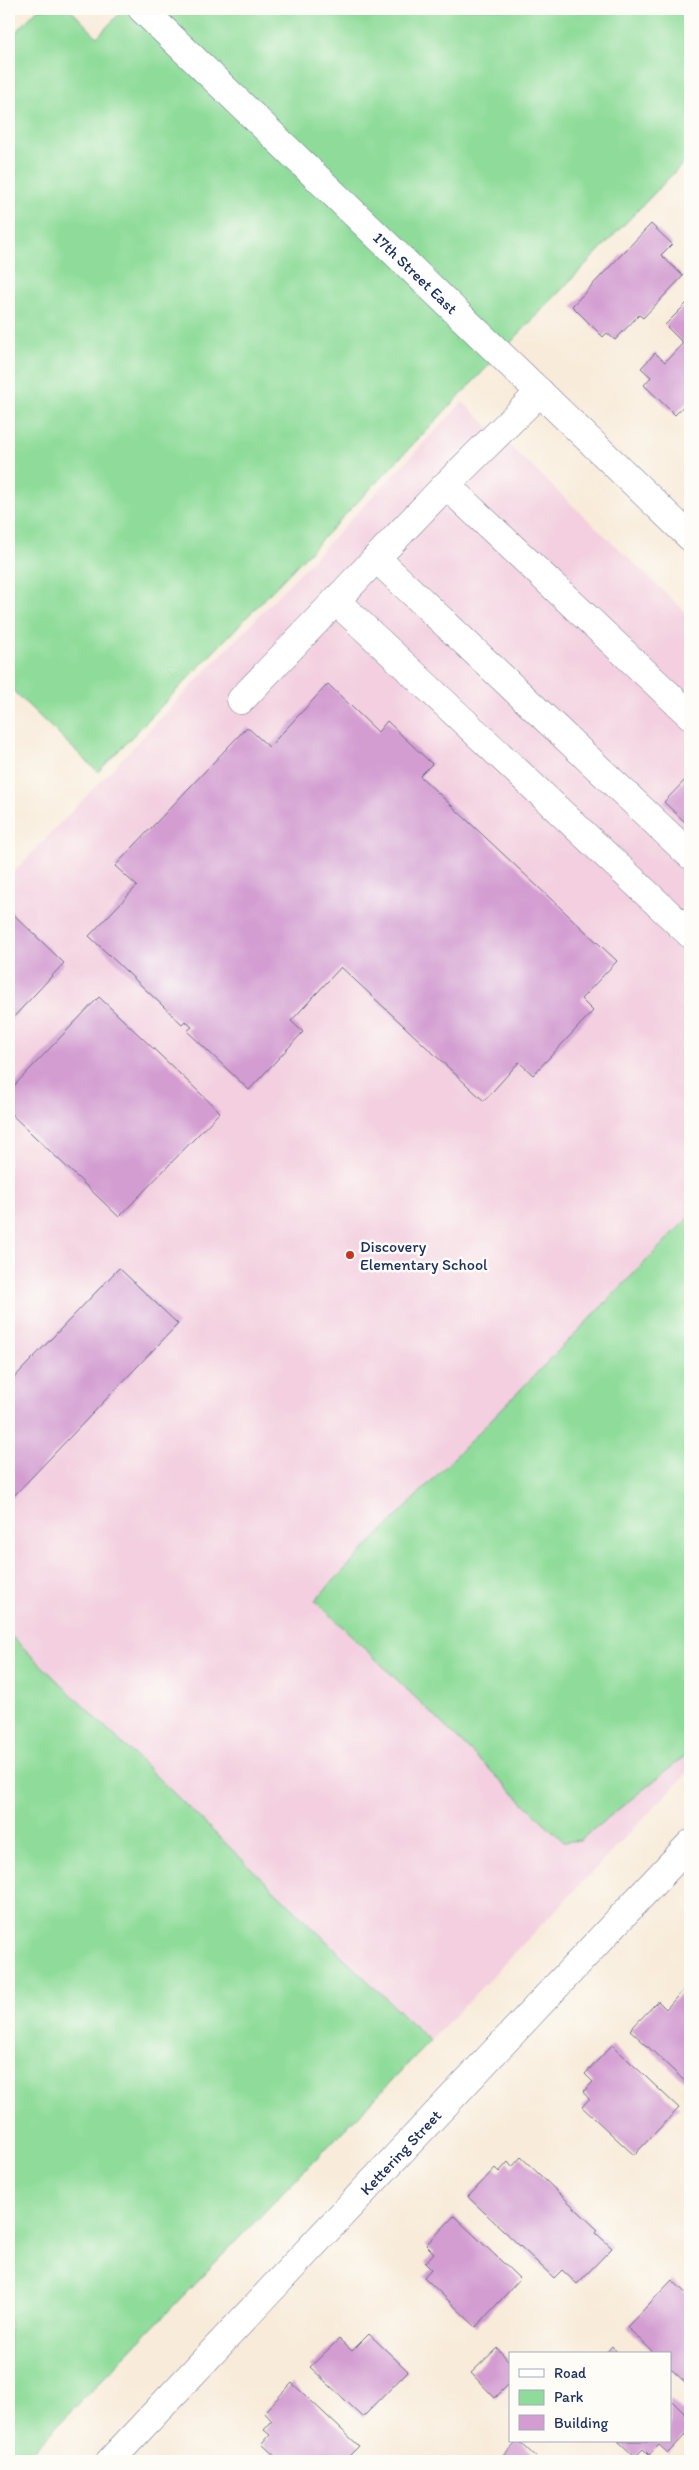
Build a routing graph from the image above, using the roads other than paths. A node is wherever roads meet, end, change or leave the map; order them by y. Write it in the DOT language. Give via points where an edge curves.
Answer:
graph roads {
  1 [pos="142,9"];
  2 [pos="540,392"];
  3 [pos="446,485"];
  4 [pos="690,537"];
  5 [pos="376,558"];
  6 [pos="336,601"];
  7 [pos="241,700"];
  8 [pos="690,715"];
  9 [pos="690,855"];
  10 [pos="690,934"];
  11 [pos="686,1858"];
  12 [pos="110,2461"];
  1 -- 2 [label="street, 17th Street East"];
  2 -- 3 [label="street"];
  2 -- 4 [label="street, 17th Street East"];
  3 -- 5 [label="street"];
  3 -- 8 [label="street"];
  5 -- 6 [label="street"];
  5 -- 9 [label="street"];
  6 -- 7 [label="street"];
  6 -- 10 [label="street"];
  11 -- 12 [label="street, Kettering Street"];
}
